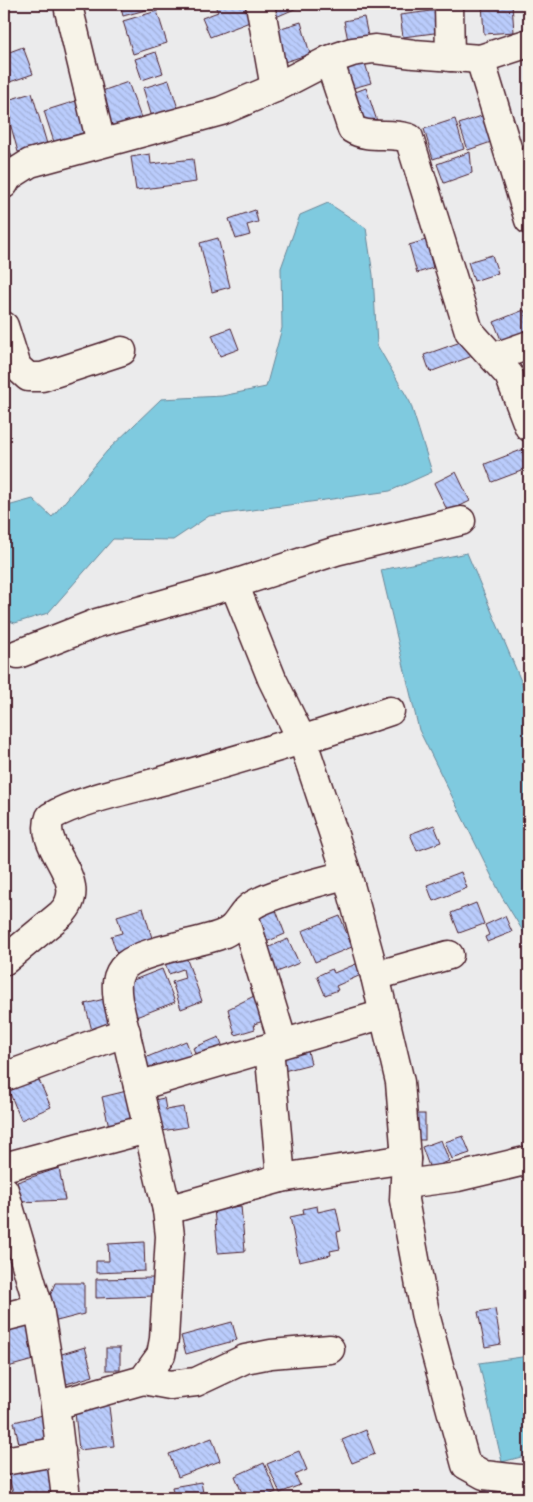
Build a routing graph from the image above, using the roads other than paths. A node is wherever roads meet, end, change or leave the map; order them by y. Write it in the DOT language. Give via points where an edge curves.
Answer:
graph roads {
  1 [pos="260,4"];
  2 [pos="449,4"];
  3 [pos="69,10"];
  4 [pos="529,43"];
  5 [pos="450,57"];
  6 [pos="480,59"];
  7 [pos="329,60"];
  8 [pos="275,88"];
  9 [pos="101,143"];
  10 [pos="4,184"];
  11 [pos="529,220"];
  12 [pos="4,326"];
  13 [pos="529,345"];
  14 [pos="122,351"];
  15 [pos="495,357"];
  16 [pos="529,427"];
  17 [pos="461,522"];
  18 [pos="234,584"];
  19 [pos="18,654"];
  20 [pos="390,711"];
  21 [pos="302,742"];
  22 [pos="347,874"];
  23 [pos="244,915"];
  24 [pos="449,955"];
  25 [pos="4,961"];
  26 [pos="375,976"];
  27 [pos="384,1014"];
  28 [pos="126,1032"];
  29 [pos="276,1046"];
  30 [pos="4,1077"];
  31 [pos="138,1086"];
  32 [pos="148,1128"];
  33 [pos="529,1160"];
  34 [pos="4,1167"];
  35 [pos="406,1171"];
  36 [pos="282,1178"];
  37 [pos="4,1190"];
  38 [pos="167,1210"];
  39 [pos="39,1308"];
  40 [pos="4,1317"];
  41 [pos="330,1349"];
  42 [pos="143,1380"];
  43 [pos="55,1406"];
  44 [pos="61,1451"];
  45 [pos="4,1461"];
  46 [pos="529,1480"];
  47 [pos="66,1498"];
  1 -- 8 [label="street"];
  2 -- 5 [label="street"];
  3 -- 9 [label="street"];
  4 -- 6 [label="street"];
  5 -- 6 [label="street"];
  5 -- 7 [label="street" via="374,49"];
  6 -- 11 [label="street"];
  7 -- 8 [label="street"];
  7 -- 15 [label="street" via="352,129 360,134 394,133 409,138 468,331"];
  8 -- 9 [label="street" via="221,111"];
  9 -- 10 [label="street" via="30,162 8,177"];
  12 -- 14 [label="street" via="18,367 28,377 42,376"];
  13 -- 15 [label="street"];
  15 -- 16 [label="street" via="509,375"];
  17 -- 18 [label="street" via="336,551"];
  18 -- 19 [label="street" via="96,623"];
  18 -- 21 [label="street" via="272,679"];
  20 -- 21 [label="street"];
  21 -- 22 [label="street"];
  21 -- 25 [label="street" via="96,799 50,817 48,829 71,887 71,898 61,914"];
  22 -- 23 [label="street" via="272,897 252,905"];
  22 -- 26 [label="street"];
  23 -- 28 [label="street" via="236,927 222,935 147,956 127,965 118,975 116,987"];
  23 -- 29 [label="street"];
  24 -- 26 [label="street"];
  26 -- 27 [label="street"];
  27 -- 29 [label="street"];
  27 -- 35 [label="street" via="400,1082"];
  28 -- 30 [label="street"];
  28 -- 31 [label="street"];
  29 -- 31 [label="street"];
  29 -- 36 [label="street"];
  31 -- 32 [label="street"];
  32 -- 34 [label="street"];
  32 -- 38 [label="street"];
  33 -- 35 [label="street" via="458,1177"];
  35 -- 36 [label="street"];
  35 -- 46 [label="street" via="404,1200 426,1318 466,1465 484,1475"];
  36 -- 38 [label="street"];
  37 -- 39 [label="street"];
  38 -- 42 [label="street" via="170,1236 164,1339 161,1355"];
  39 -- 40 [label="street"];
  39 -- 43 [label="street"];
  41 -- 42 [label="street" via="245,1359 196,1382 170,1384"];
  42 -- 43 [label="street"];
  43 -- 44 [label="street"];
  44 -- 45 [label="street"];
  44 -- 47 [label="street"];
}
